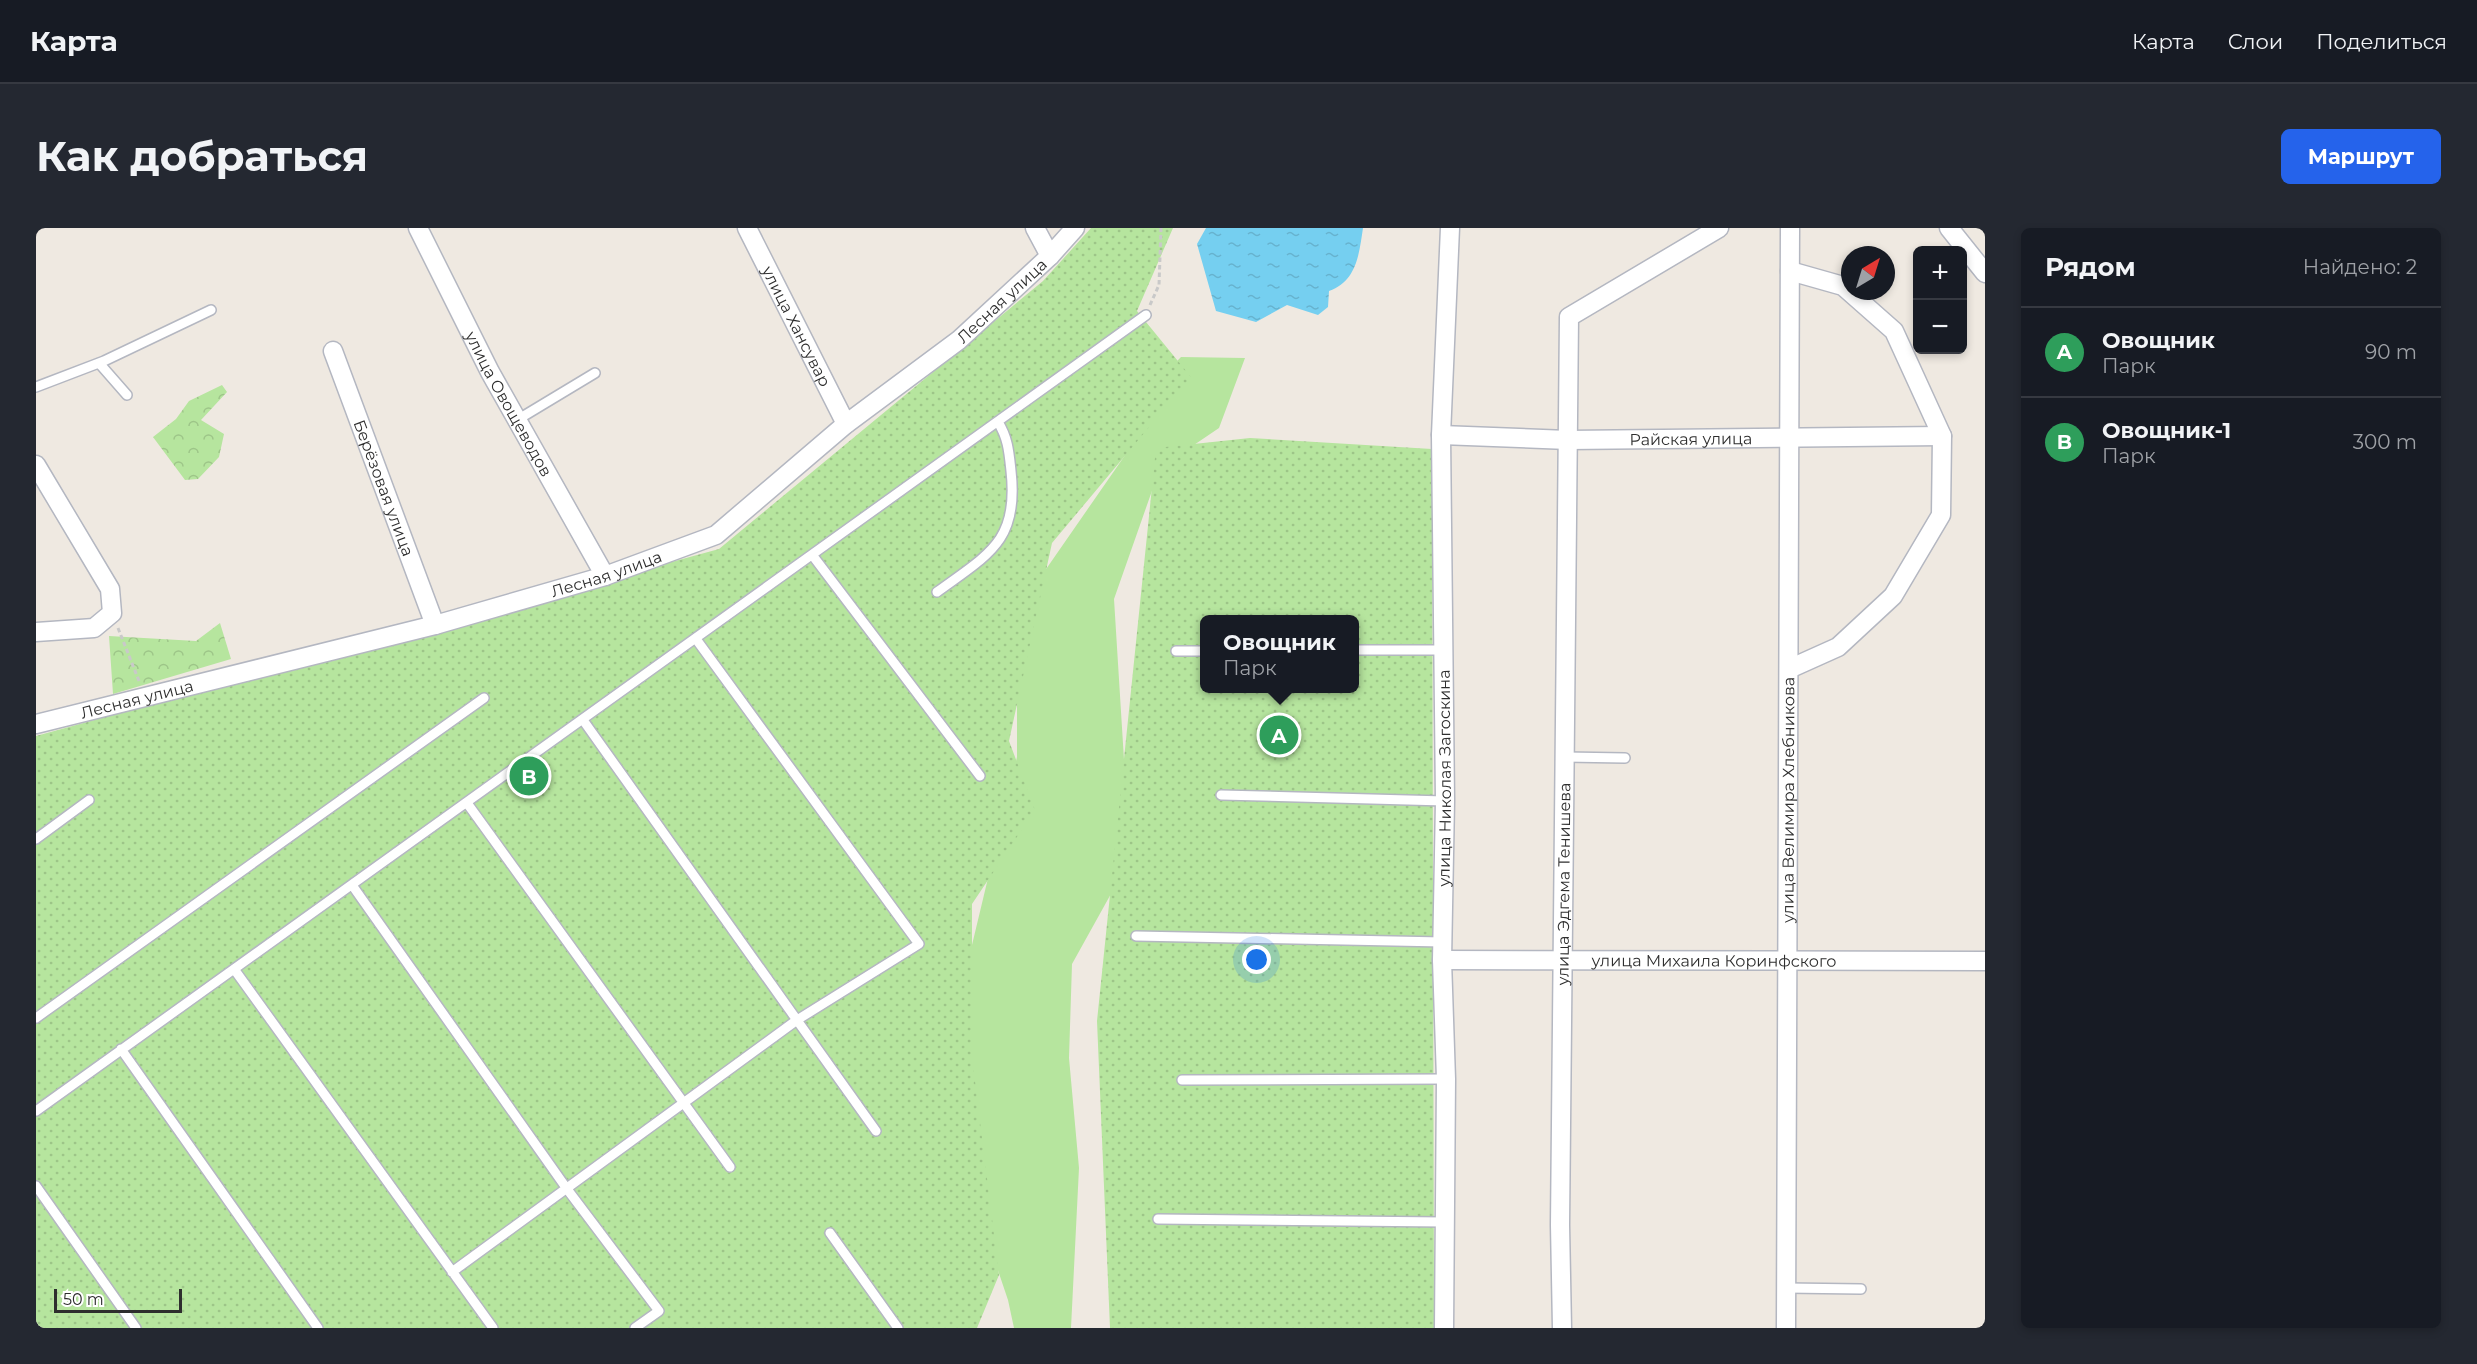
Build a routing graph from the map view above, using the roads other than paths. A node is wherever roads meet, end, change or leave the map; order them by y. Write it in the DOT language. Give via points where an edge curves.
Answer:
graph roads {
  1 [pos="418,228"];
  2 [pos="747,228"];
  3 [pos="1035,228"];
  4 [pos="1075,228"];
  5 [pos="1449,228"];
  6 [pos="1719,228"];
  7 [pos="1790,228"];
  8 [pos="1949,228"];
  9 [pos="1050,256"];
  10 [pos="1791,271"];
  11 [pos="1985,273"];
  12 [pos="211,310"];
  13 [pos="1146,315"];
  14 [pos="333,351"];
  15 [pos="99,363"];
  16 [pos="595,373"];
  17 [pos="36,387"];
  18 [pos="127,395"];
  19 [pos="517,420"];
  20 [pos="998,422"];
  21 [pos="846,424"];
  22 [pos="1441,435"];
  23 [pos="1790,436"];
  24 [pos="1942,436"];
  25 [pos="1568,440"];
  26 [pos="36,465"];
  27 [pos="813,556"];
  28 [pos="605,576"];
  29 [pos="937,592"];
  30 [pos="435,625"];
  31 [pos="36,632"];
  32 [pos="696,639"];
  33 [pos="1359,650"];
  34 [pos="1444,650"];
  35 [pos="1176,651"];
  36 [pos="1200,651"];
  37 [pos="1789,669"];
  38 [pos="484,698"];
  39 [pos="583,720"];
  40 [pos="36,724"];
  41 [pos="1565,757"];
  42 [pos="1625,758"];
  43 [pos="980,776"];
  44 [pos="1221,795"];
  45 [pos="89,800"];
  46 [pos="1444,801"];
  47 [pos="467,803"];
  48 [pos="36,840"];
  49 [pos="352,885"];
  50 [pos="1137,936"];
  51 [pos="1443,942"];
  52 [pos="1442,960"];
  53 [pos="1563,961"];
  54 [pos="1985,961"];
  55 [pos="1788,962"];
  56 [pos="234,969"];
  57 [pos="36,1018"];
  58 [pos="797,1020"];
  59 [pos="122,1049"];
  60 [pos="1446,1079"];
  61 [pos="1182,1080"];
  62 [pos="684,1103"];
  63 [pos="36,1110"];
  64 [pos="876,1131"];
  65 [pos="730,1167"];
  66 [pos="36,1186"];
  67 [pos="567,1189"];
  68 [pos="1158,1219"];
  69 [pos="1445,1222"];
  70 [pos="830,1233"];
  71 [pos="452,1272"];
  72 [pos="1786,1288"];
  73 [pos="1861,1289"];
  74 [pos="136,1328"];
  75 [pos="318,1328"];
  76 [pos="493,1328"];
  77 [pos="635,1328"];
  78 [pos="898,1328"];
  79 [pos="1444,1328"];
  80 [pos="1562,1328"];
  81 [pos="1786,1328"];
  1 -- 19 [label="street, улица Овощеводов"];
  2 -- 21 [label="street, улица Хансувар"];
  3 -- 9 [label="street"];
  4 -- 9 [label="street, Лесная улица"];
  5 -- 22 [label="street, улица Николая Загоскина"];
  6 -- 25 [label="street, улица Эдгема Тенишева" via="1569,317"];
  7 -- 10 [label="street, улица Велимира Хлебникова"];
  8 -- 11 [label="street"];
  9 -- 21 [label="street, Лесная улица" via="959,340"];
  10 -- 23 [label="street, улица Велимира Хлебникова"];
  10 -- 24 [label="street" via="1843,286 1894,332"];
  12 -- 15 [label="lane"];
  13 -- 20 [label="lane"];
  14 -- 30 [label="street, Берёзовая улица"];
  15 -- 17 [label="lane"];
  15 -- 18 [label="lane"];
  16 -- 19 [label="lane"];
  19 -- 28 [label="street, улица Овощеводов"];
  20 -- 27 [label="lane"];
  20 -- 29 [label="lane" via="1007,436 1014,500 1008,527 984,557"];
  21 -- 28 [label="street, Лесная улица" via="716,535"];
  22 -- 25 [label="street, Райская улица"];
  22 -- 34 [label="street, улица Николая Загоскина"];
  23 -- 24 [label="street, Райская улица"];
  23 -- 25 [label="street, Райская улица"];
  23 -- 37 [label="street, улица Велимира Хлебникова"];
  24 -- 37 [label="street" via="1941,515 1893,596 1838,647"];
  25 -- 41 [label="street, улица Эдгема Тенишева"];
  26 -- 31 [label="street" via="110,589 112,613 94,628"];
  27 -- 32 [label="lane"];
  27 -- 43 [label="lane"];
  28 -- 30 [label="street, Лесная улица"];
  30 -- 40 [label="street, Лесная улица"];
  32 -- 39 [label="lane"];
  32 -- 58 [label="lane" via="919,944"];
  33 -- 34 [label="lane"];
  34 -- 46 [label="street, улица Николая Загоскина"];
  35 -- 36 [label="lane"];
  37 -- 55 [label="street, улица Велимира Хлебникова"];
  38 -- 57 [label="lane"];
  39 -- 47 [label="lane"];
  39 -- 58 [label="lane"];
  41 -- 42 [label="lane"];
  41 -- 53 [label="street, улица Эдгема Тенишева"];
  44 -- 46 [label="lane"];
  45 -- 48 [label="lane"];
  46 -- 51 [label="street, улица Николая Загоскина"];
  47 -- 49 [label="lane"];
  47 -- 62 [label="lane"];
  49 -- 56 [label="lane"];
  49 -- 67 [label="lane"];
  50 -- 51 [label="lane"];
  51 -- 52 [label="street, улица Николая Загоскина"];
  52 -- 53 [label="street, улица Михаила Коринфского"];
  52 -- 60 [label="street, улица Николая Загоскина"];
  53 -- 55 [label="street, улица Михаила Коринфского"];
  53 -- 80 [label="street, улица Эдгема Тенишева"];
  54 -- 55 [label="street, улица Михаила Коринфского"];
  55 -- 72 [label="street, улица Велимира Хлебникова"];
  56 -- 59 [label="lane"];
  56 -- 71 [label="lane"];
  58 -- 62 [label="lane"];
  58 -- 64 [label="lane"];
  59 -- 63 [label="lane"];
  59 -- 75 [label="lane"];
  60 -- 61 [label="lane"];
  60 -- 69 [label="street, улица Николая Загоскина"];
  62 -- 65 [label="lane"];
  62 -- 67 [label="lane"];
  66 -- 74 [label="lane"];
  67 -- 71 [label="lane"];
  67 -- 77 [label="lane" via="659,1311"];
  68 -- 69 [label="lane"];
  69 -- 79 [label="street, улица Николая Загоскина"];
  70 -- 78 [label="lane"];
  71 -- 76 [label="lane"];
  72 -- 73 [label="lane"];
  72 -- 81 [label="street, улица Велимира Хлебникова"];
}
